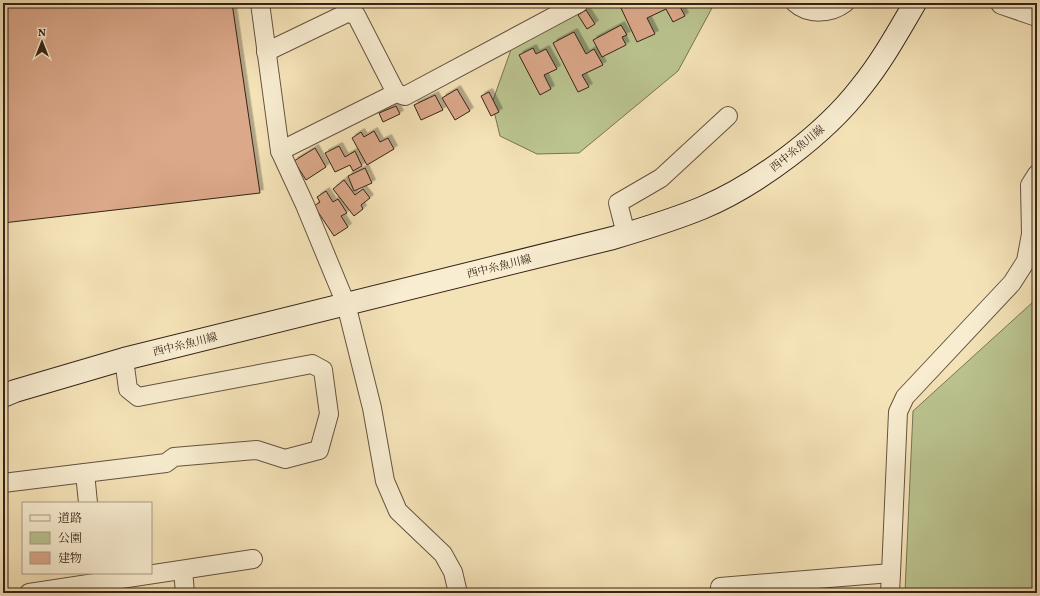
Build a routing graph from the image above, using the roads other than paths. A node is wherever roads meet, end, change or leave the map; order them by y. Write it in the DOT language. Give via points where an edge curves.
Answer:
graph roads {
  1 [pos="260,3"];
  2 [pos="579,3"];
  3 [pos="795,3"];
  4 [pos="845,3"];
  5 [pos="915,3"];
  6 [pos="1002,3"];
  7 [pos="1037,15"];
  8 [pos="266,52"];
  9 [pos="396,93"];
  10 [pos="728,116"];
  11 [pos="280,151"];
  12 [pos="1037,174"];
  13 [pos="626,234"];
  14 [pos="346,304"];
  15 [pos="124,360"];
  16 [pos="3,396"];
  17 [pos="85,473"];
  18 [pos="3,483"];
  19 [pos="88,502"];
  20 [pos="254,559"];
  21 [pos="183,570"];
  22 [pos="891,573"];
  23 [pos="98,583"];
  24 [pos="720,587"];
  25 [pos="29,593"];
  26 [pos="185,593"];
  27 [pos="458,593"];
  28 [pos="890,593"];
  1 -- 8 [label="street"];
  2 -- 9 [label="street" via="405,96"];
  3 -- 4 [label="street" via="801,9 816,12 832,10"];
  5 -- 13 [label="main road, 西中糸魚川線" via="886,54 861,88 831,120 797,149 764,174 704,207"];
  6 -- 7 [label="main road"];
  8 -- 9 [label="street" via="347,13 356,15"];
  8 -- 11 [label="street"];
  9 -- 11 [label="street"];
  10 -- 13 [label="street" via="661,178 618,203"];
  11 -- 14 [label="street"];
  12 -- 22 [label="street" via="1030,186 1031,234 1026,261 1012,283 905,397 898,412"];
  13 -- 14 [label="main road, 西中糸魚川線"];
  14 -- 15 [label="main road, 西中糸魚川線"];
  14 -- 27 [label="street" via="372,408 385,481 398,511 443,554 453,572"];
  15 -- 16 [label="main road, 西中糸魚川線"];
  15 -- 17 [label="street" via="128,389 138,397 312,364 323,370 330,414 319,450 285,459 257,450 174,457 166,463"];
  17 -- 18 [label="street"];
  17 -- 19 [label="street"];
  20 -- 21 [label="street"];
  21 -- 23 [label="street"];
  21 -- 26 [label="street"];
  22 -- 24 [label="street"];
  22 -- 28 [label="street"];
  23 -- 25 [label="street"];
}
